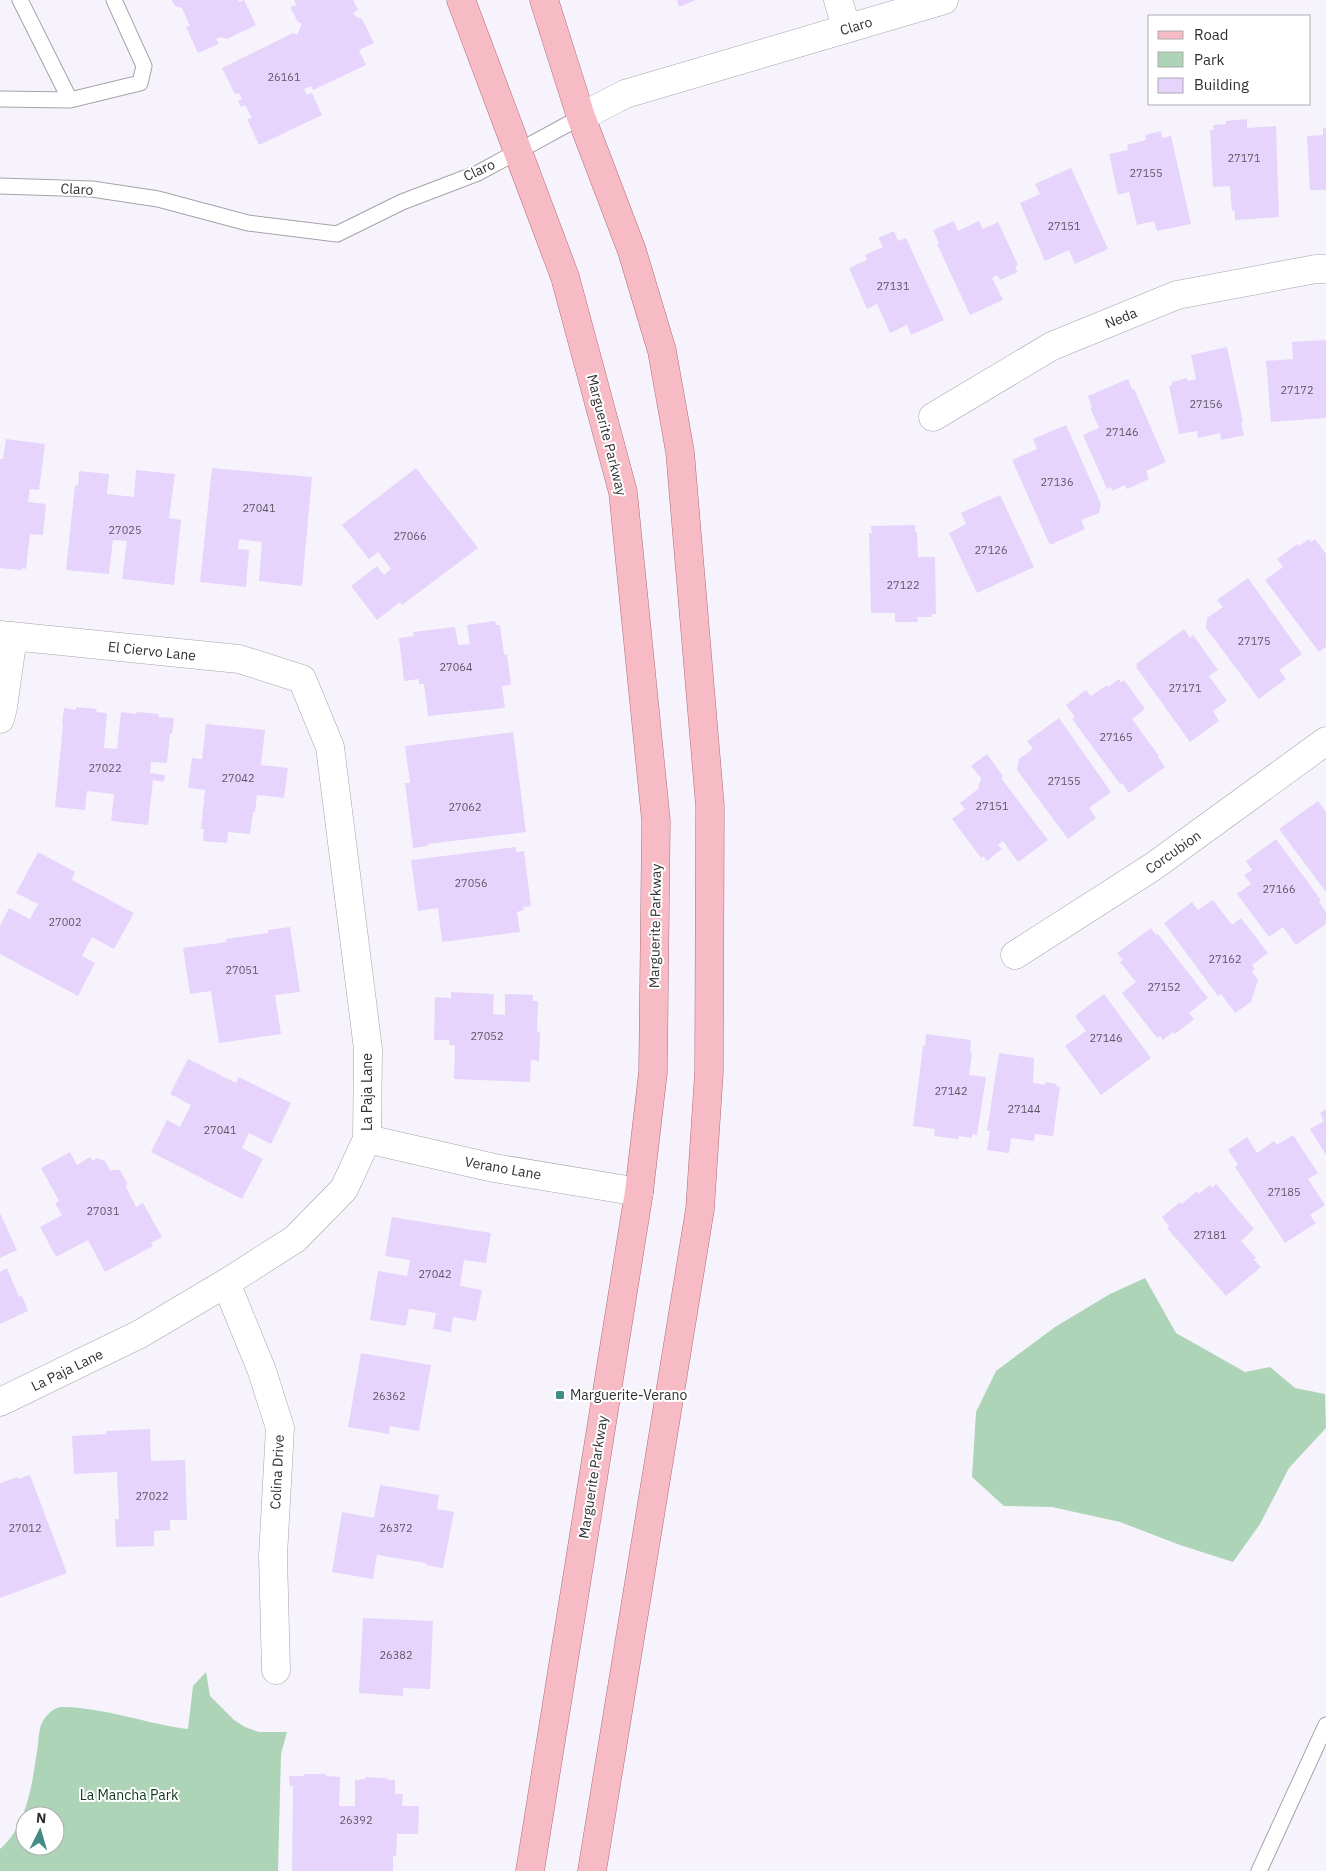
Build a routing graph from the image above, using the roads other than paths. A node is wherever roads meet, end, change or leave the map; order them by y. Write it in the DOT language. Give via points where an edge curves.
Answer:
graph roads {
  1 [pos="20,0"];
  2 [pos="114,0"];
  3 [pos="461,0"];
  4 [pos="544,0"];
  5 [pos="838,0"];
  6 [pos="944,0"];
  7 [pos="847,29"];
  8 [pos="0,99"];
  9 [pos="70,100"];
  10 [pos="581,117"];
  11 [pos="519,151"];
  12 [pos="0,186"];
  13 [pos="1326,269"];
  14 [pos="933,417"];
  15 [pos="7,636"];
  16 [pos="302,680"];
  17 [pos="0,719"];
  18 [pos="1326,741"];
  19 [pos="1015,954"];
  20 [pos="367,1139"];
  21 [pos="639,1192"];
  22 [pos="226,1283"];
  23 [pos="0,1402"];
  24 [pos="276,1670"];
  25 [pos="1326,1725"];
  26 [pos="530,1871"];
  27 [pos="592,1871"];
  28 [pos="1259,1871"];
  1 -- 9 [label="lane"];
  2 -- 9 [label="lane" via="144,66 140,84"];
  3 -- 11 [label="main road, Marguerite Parkway"];
  4 -- 10 [label="main road"];
  5 -- 7 [label="street"];
  6 -- 7 [label="street, Claro"];
  7 -- 10 [label="street, Claro" via="625,94"];
  8 -- 9 [label="lane"];
  10 -- 11 [label="lane, Claro"];
  10 -- 27 [label="main road" via="632,251 662,351 680,452 710,806 709,1072 700,1209"];
  11 -- 12 [label="lane, Claro" via="337,234 248,223 158,199 92,189"];
  11 -- 21 [label="main road, Marguerite Parkway" via="565,277 623,492 656,821 653,1072"];
  13 -- 14 [label="street, Neda" via="1316,268 1177,295 1052,346"];
  15 -- 16 [label="street, El Ciervo Lane" via="240,659"];
  15 -- 17 [label="street"];
  16 -- 20 [label="street, La Paja Lane" via="330,747 368,1050"];
  18 -- 19 [label="street, Corcubion" via="1154,866"];
  20 -- 21 [label="street, Verano Lane" via="494,1168"];
  20 -- 22 [label="street, La Paja Lane" via="344,1189 295,1238"];
  21 -- 26 [label="main road, Marguerite Parkway"];
  22 -- 23 [label="street, La Paja Lane" via="140,1334"];
  22 -- 24 [label="street, Colina Drive" via="262,1371 280,1428 272,1556"];
  25 -- 28 [label="lane"];
}
